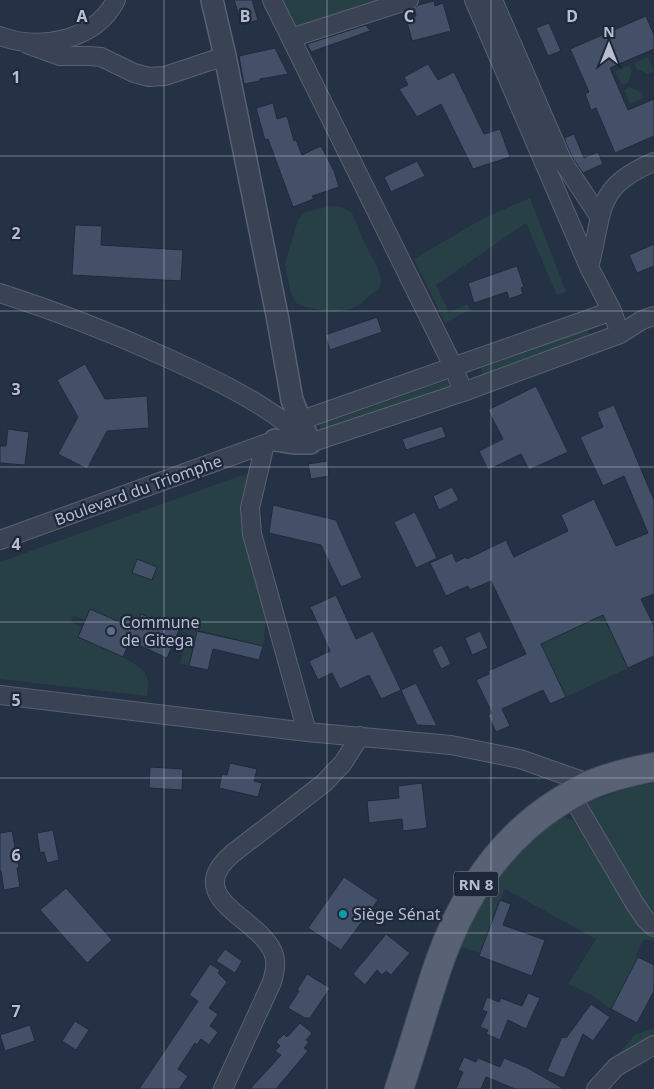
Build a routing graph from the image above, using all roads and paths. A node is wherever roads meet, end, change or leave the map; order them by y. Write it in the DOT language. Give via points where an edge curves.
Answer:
graph roads {
  1 [pos="116,0"];
  2 [pos="212,0"];
  3 [pos="272,0"];
  4 [pos="408,0"];
  5 [pos="474,0"];
  6 [pos="493,0"];
  7 [pos="0,36"];
  8 [pos="291,38"];
  9 [pos="27,44"];
  10 [pos="225,56"];
  11 [pos="654,162"];
  12 [pos="599,216"];
  13 [pos="589,267"];
  14 [pos="0,292"];
  15 [pos="612,311"];
  16 [pos="648,318"];
  17 [pos="620,334"];
  18 [pos="454,368"];
  19 [pos="463,392"];
  20 [pos="283,433"];
  21 [pos="310,443"];
  22 [pos="0,540"];
  23 [pos="0,695"];
  24 [pos="307,732"];
  25 [pos="360,736"];
  26 [pos="654,767"];
  27 [pos="581,790"];
  28 [pos="654,927"];
  29 [pos="654,1045"];
  30 [pos="223,1089"];
  31 [pos="399,1089"];
  32 [pos="596,1089"];
  1 -- 9 [label="street" via="105,16 86,32"];
  2 -- 10 [label="street"];
  3 -- 8 [label="street"];
  4 -- 8 [label="street"];
  5 -- 13 [label="street"];
  6 -- 12 [label="street" via="562,162"];
  7 -- 9 [label="street"];
  8 -- 18 [label="street"];
  9 -- 10 [label="street" via="60,56 101,57 134,74 150,77 165,76"];
  10 -- 20 [label="street" via="278,315 292,400"];
  11 -- 12 [label="street" via="633,171 616,184"];
  12 -- 13 [label="street"];
  13 -- 15 [label="street"];
  14 -- 20 [label="street" via="60,313 188,367 244,395"];
  15 -- 17 [label="street"];
  15 -- 18 [label="street, Boulevard du Triomphe"];
  16 -- 17 [label="street"];
  17 -- 19 [label="street"];
  18 -- 19 [label="street"];
  18 -- 20 [label="street, Boulevard du Triomphe"];
  19 -- 21 [label="street"];
  20 -- 21 [label="street"];
  20 -- 21 [label="street" via="294,443"];
  20 -- 22 [label="street, Boulevard du Triomphe"];
  20 -- 24 [label="street" via="250,508 252,534"];
  23 -- 24 [label="street"];
  24 -- 25 [label="street"];
  25 -- 27 [label="street" via="451,745 500,755 538,765"];
  25 -- 30 [label="street" via="343,764 324,783 223,861 218,870 215,887 221,901 263,937 273,952 275,963 272,982"];
  26 -- 27 [label="main road, RN 8" via="626,773"];
  27 -- 28 [label="street" via="635,904"];
  27 -- 31 [label="main road, RN 8" via="546,811 514,838 477,883 453,928 440,962"];
  29 -- 32 [label="street" via="616,1067"];
}
